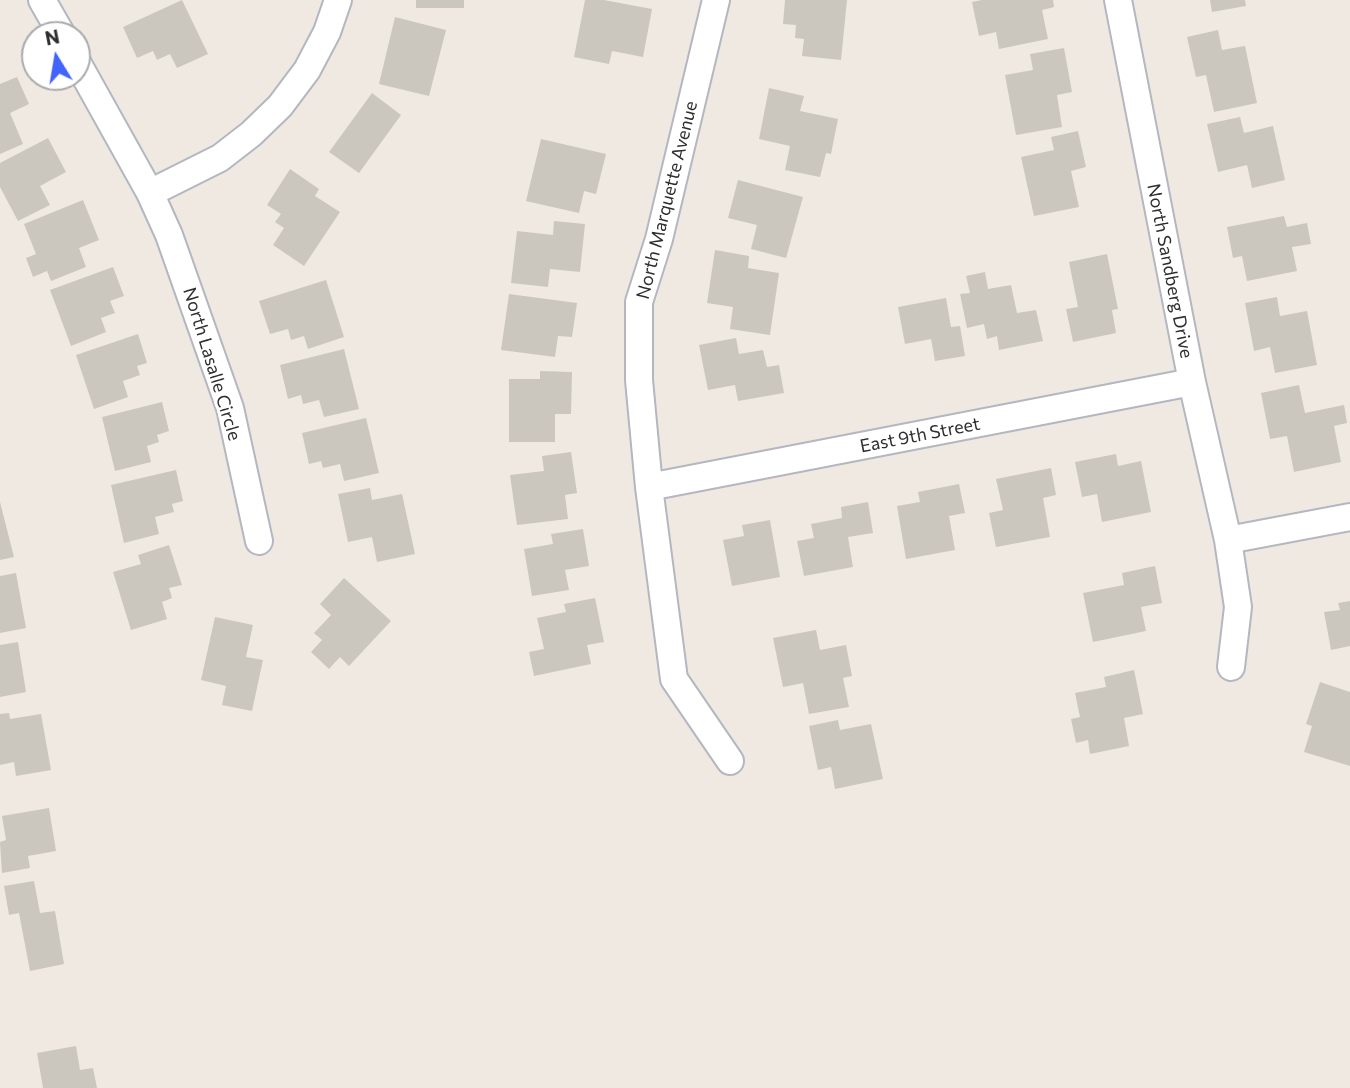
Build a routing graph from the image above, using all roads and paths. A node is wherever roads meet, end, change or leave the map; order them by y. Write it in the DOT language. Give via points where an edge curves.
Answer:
graph roads {
  1 [pos="42,0"];
  2 [pos="338,0"];
  3 [pos="716,0"];
  4 [pos="1118,0"];
  5 [pos="54,21"];
  6 [pos="91,87"];
  7 [pos="150,192"];
  8 [pos="1192,382"];
  9 [pos="649,487"];
  10 [pos="1350,517"];
  11 [pos="1228,540"];
  12 [pos="259,541"];
  13 [pos="1231,667"];
  14 [pos="730,761"];
  1 -- 5 [label="street"];
  2 -- 7 [label="street" via="307,70 280,106 220,158"];
  3 -- 9 [label="street, North Marquette Avenue" via="659,239 639,302 639,380"];
  4 -- 8 [label="street, North Sandberg Drive"];
  6 -- 7 [label="street, North Lasalle Circle"];
  7 -- 12 [label="street, North Lasalle Circle" via="230,408"];
  8 -- 9 [label="street, East 9th Street"];
  8 -- 11 [label="street, North Sandberg Drive"];
  9 -- 14 [label="street, North Marquette Avenue" via="674,679"];
  10 -- 11 [label="street"];
  11 -- 13 [label="street, North Sandberg Drive" via="1238,607"];
}
